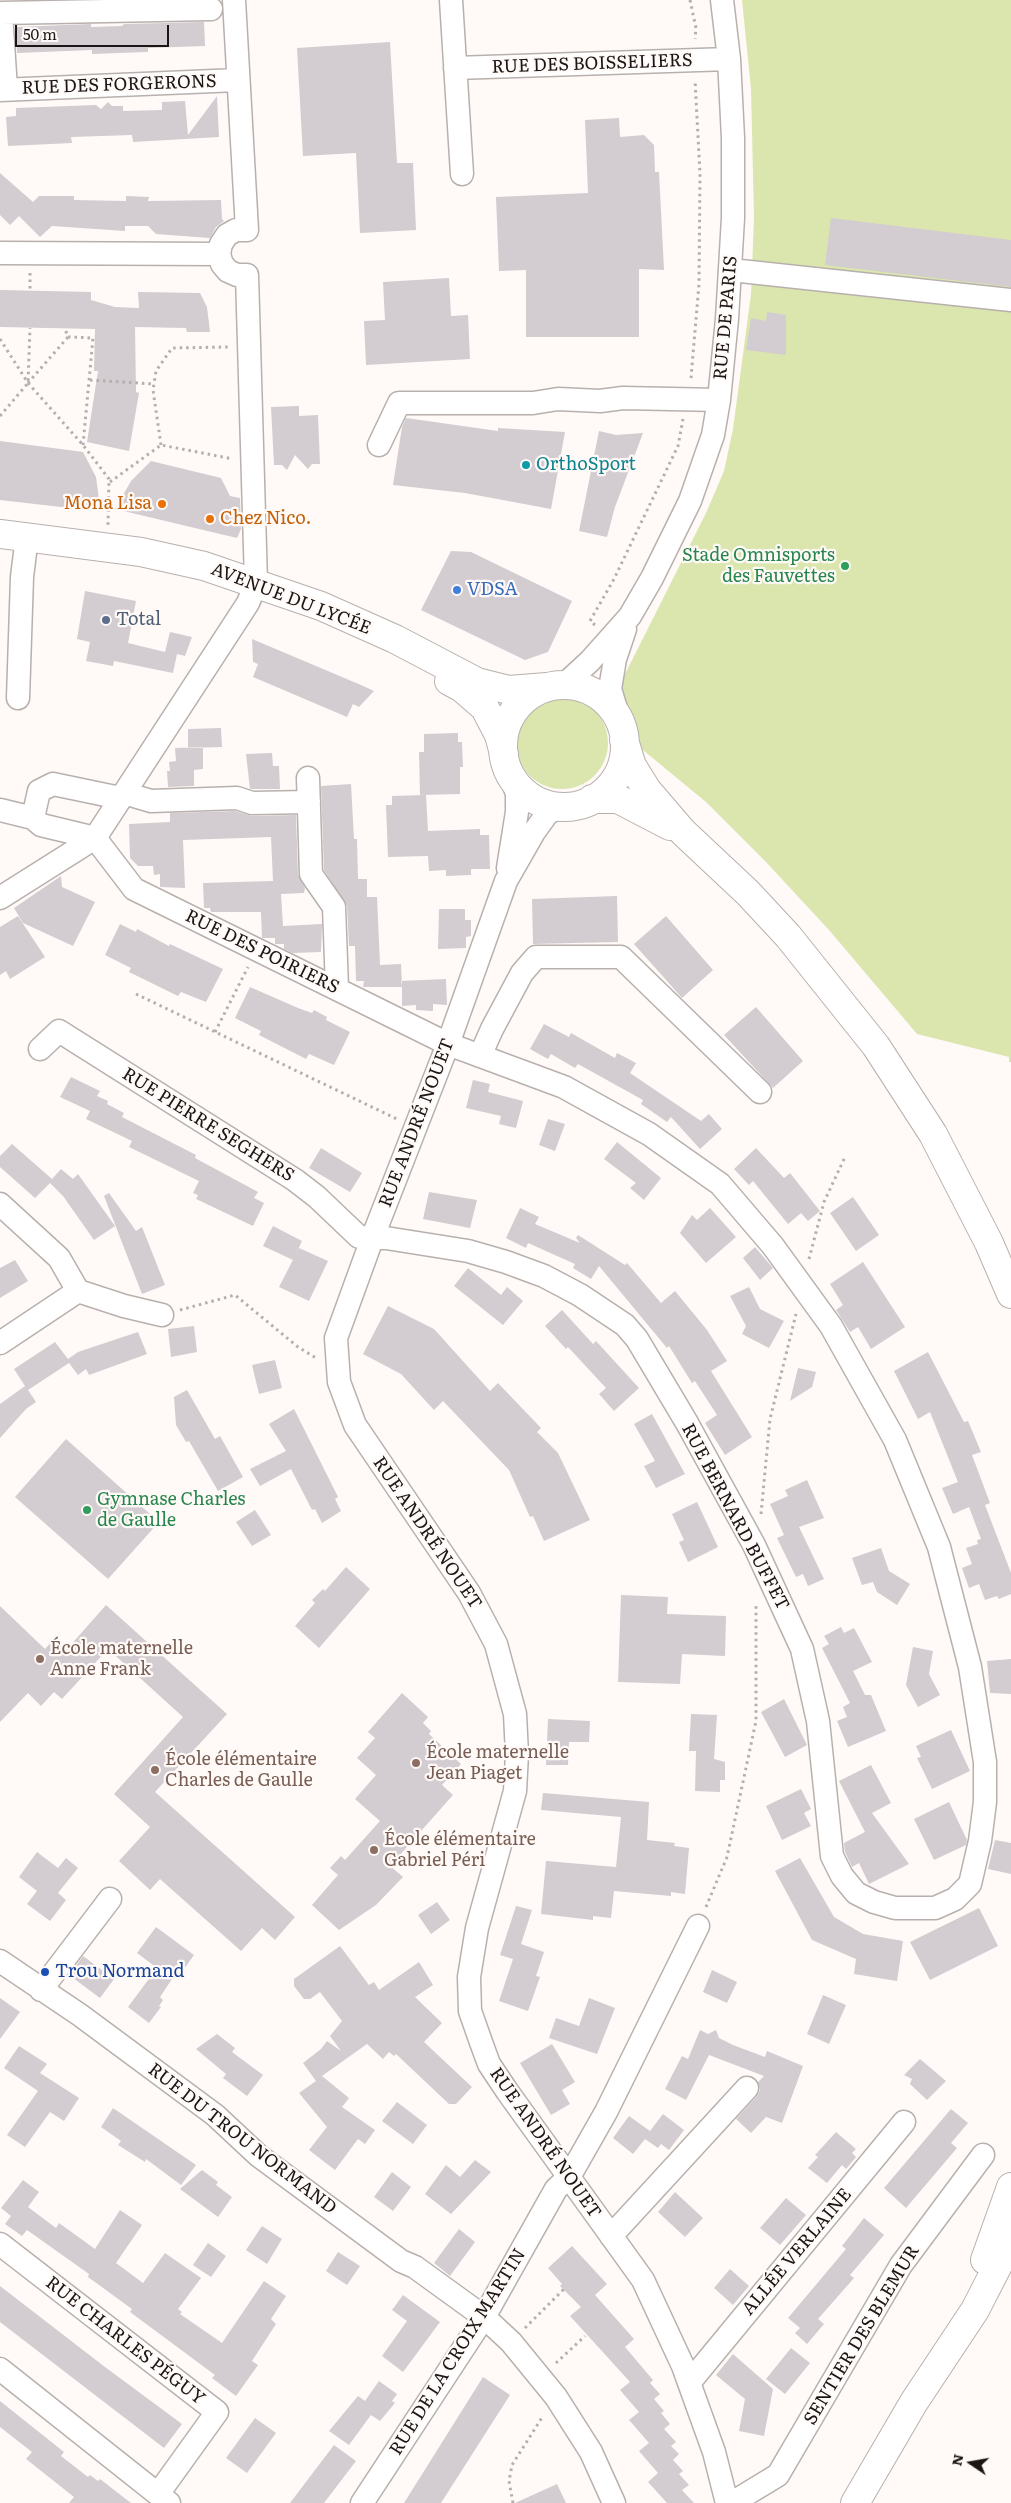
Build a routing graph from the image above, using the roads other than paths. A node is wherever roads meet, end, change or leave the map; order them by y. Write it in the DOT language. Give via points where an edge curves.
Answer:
graph roads {
  1 [pos="234,0"];
  2 [pos="452,0"];
  3 [pos="722,0"];
  4 [pos="153,5"];
  5 [pos="211,9"];
  6 [pos="729,59"];
  7 [pos="455,68"];
  8 [pos="238,80"];
  9 [pos="3,90"];
  10 [pos="462,174"];
  11 [pos="0,253"];
  12 [pos="219,254"];
  13 [pos="731,270"];
  14 [pos="1011,300"];
  15 [pos="719,400"];
  16 [pos="380,445"];
  17 [pos="0,534"];
  18 [pos="40,539"];
  19 [pos="254,589"];
  20 [pos="10,603"];
  21 [pos="630,616"];
  22 [pos="556,686"];
  23 [pos="18,698"];
  24 [pos="622,731"];
  25 [pos="507,765"];
  26 [pos="308,778"];
  27 [pos="122,796"];
  28 [pos="592,800"];
  29 [pos="308,802"];
  30 [pos="558,806"];
  31 [pos="0,810"];
  32 [pos="33,818"];
  33 [pos="683,832"];
  34 [pos="94,838"];
  35 [pos="506,881"];
  36 [pos="0,898"];
  37 [pos="337,988"];
  38 [pos="448,1044"];
  39 [pos="40,1049"];
  40 [pos="480,1056"];
  41 [pos="760,1092"];
  42 [pos="0,1204"];
  43 [pos="372,1239"];
  44 [pos="78,1291"];
  45 [pos="1011,1294"];
  46 [pos="162,1315"];
  47 [pos="0,1343"];
  48 [pos="110,1899"];
  49 [pos="698,1926"];
  50 [pos="0,1961"];
  51 [pos="41,1990"];
  52 [pos="748,2088"];
  53 [pos="904,2122"];
  54 [pos="983,2155"];
  55 [pos="569,2177"];
  56 [pos="1011,2187"];
  57 [pos="611,2236"];
  58 [pos="1011,2240"];
  59 [pos="0,2244"];
  60 [pos="484,2317"];
  61 [pos="0,2369"];
  62 [pos="689,2383"];
  63 [pos="914,2402"];
  64 [pos="164,2499"];
  65 [pos="362,2503"];
  66 [pos="614,2503"];
  67 [pos="727,2503"];
  68 [pos="732,2503"];
  69 [pos="855,2503"];
  1 -- 8 [label="street"];
  2 -- 7 [label="street"];
  3 -- 6 [label="street, RUE DE PARIS"];
  4 -- 5 [label="street"];
  4 -- 9 [label="street" via="1,13"];
  6 -- 7 [label="street, RUE DES BOISSELIERS"];
  6 -- 13 [label="street, RUE DE PARIS" via="733,138"];
  7 -- 10 [label="street"];
  8 -- 9 [label="street, RUE DES FORGERONS"];
  8 -- 12 [label="street" via="246,230 236,230 227,235"];
  11 -- 12 [label="street"];
  12 -- 19 [label="street" via="228,271 247,275"];
  13 -- 14 [label="street"];
  13 -- 15 [label="street, RUE DE PARIS"];
  15 -- 16 [label="street" via="623,398 533,404 399,403"];
  15 -- 21 [label="street, RUE DE PARIS" via="706,461 690,501"];
  17 -- 18 [label="main road, AVENUE DU LYCÉE"];
  18 -- 19 [label="main road, AVENUE DU LYCÉE"];
  18 -- 20 [label="street"];
  19 -- 22 [label="main road, AVENUE DU LYCÉE" via="322,606 478,682 509,690"];
  19 -- 25 [label="main road, AVENUE DU LYCÉE" via="361,637 462,688 491,716"];
  19 -- 27 [label="street"];
  20 -- 23 [label="street"];
  21 -- 22 [label="street, RUE DE PARIS" via="590,661"];
  21 -- 24 [label="street, RUE DE PARIS" via="615,659 610,689"];
  22 -- 24 [label="main road" via="582,687 597,695 611,706"];
  22 -- 25 [label="main road" via="531,694 508,720 504,737"];
  24 -- 28 [label="main road" via="624,758 617,775 607,789"];
  24 -- 33 [label="main road" via="632,766 647,790"];
  25 -- 30 [label="main road" via="523,791 539,802"];
  25 -- 35 [label="street, RUE ANDRÉ NOUET" via="517,794 517,812"];
  26 -- 29 [label="street"];
  27 -- 29 [label="street" via="151,801 237,798 252,802"];
  27 -- 32 [label="street" via="53,784 39,792"];
  27 -- 34 [label="street"];
  28 -- 30 [label="main road"];
  28 -- 33 [label="main road" via="618,799"];
  29 -- 37 [label="street" via="312,874 334,907"];
  30 -- 35 [label="street, RUE ANDRÉ NOUET" via="547,814 534,832"];
  31 -- 32 [label="street"];
  32 -- 34 [label="street" via="40,826"];
  33 -- 45 [label="main road" via="788,936 876,1046 933,1134 989,1243"];
  34 -- 36 [label="street"];
  34 -- 37 [label="street, RUE DES POIRIERS" via="134,889"];
  35 -- 38 [label="street, RUE ANDRÉ NOUET"];
  37 -- 38 [label="street, RUE DES POIRIERS"];
  38 -- 40 [label="street, RUE BERNARD BUFFET"];
  38 -- 43 [label="street, RUE ANDRÉ NOUET"];
  39 -- 43 [label="street, RUE PIERRE SEGHERS" via="59,1031 295,1180 318,1197 359,1238"];
  40 -- 41 [label="street" via="522,973 536,957 621,957"];
  40 -- 43 [label="street, RUE BERNARD BUFFET" via="564,1087 649,1134 720,1184 773,1246 831,1326 895,1440 939,1547 970,1667 985,1762 984,1802 970,1884 955,1899 935,1908 895,1908 856,1893 842,1876 832,1856 818,1721 802,1649 754,1545 687,1423 631,1332 610,1314 536,1273 468,1251 386,1238"];
  42 -- 44 [label="street" via="59,1258"];
  43 -- 55 [label="street, RUE ANDRÉ NOUET" via="336,1338 339,1382 355,1425 470,1593 496,1644 515,1714 515,1791 477,1928 469,1977 470,2010 489,2064"];
  44 -- 46 [label="street"];
  44 -- 47 [label="street"];
  48 -- 51 [label="street"];
  49 -- 55 [label="street, RUE DE LA CROIX MARTIN" via="606,2112"];
  50 -- 51 [label="street, RUE DU TROU NORMAND"];
  51 -- 60 [label="street, RUE DU TROU NORMAND" via="215,2115 259,2156 401,2261 415,2267"];
  52 -- 57 [label="street"];
  53 -- 62 [label="street, ALLÉE VERLAINE"];
  54 -- 68 [label="street, SENTIER DES BLEMUR" via="900,2265 778,2475"];
  55 -- 57 [label="street, RUE ANDRÉ NOUET"];
  55 -- 60 [label="street, RUE DE LA CROIX MARTIN" via="556,2189"];
  56 -- 63 [label="main road" via="977,2278"];
  57 -- 62 [label="street, RUE ANDRÉ NOUET" via="643,2280"];
  58 -- 63 [label="main road" via="975,2310"];
  59 -- 64 [label="street, RUE CHARLES PÉGUY" via="217,2412"];
  60 -- 65 [label="street, RUE DE LA CROIX MARTIN"];
  60 -- 66 [label="street, RUE DU TROU NORMAND" via="511,2342 556,2397 591,2452"];
  61 -- 64 [label="street"];
  62 -- 67 [label="street, RUE ANDRÉ NOUET" via="714,2452"];
  63 -- 69 [label="main road"];
}
